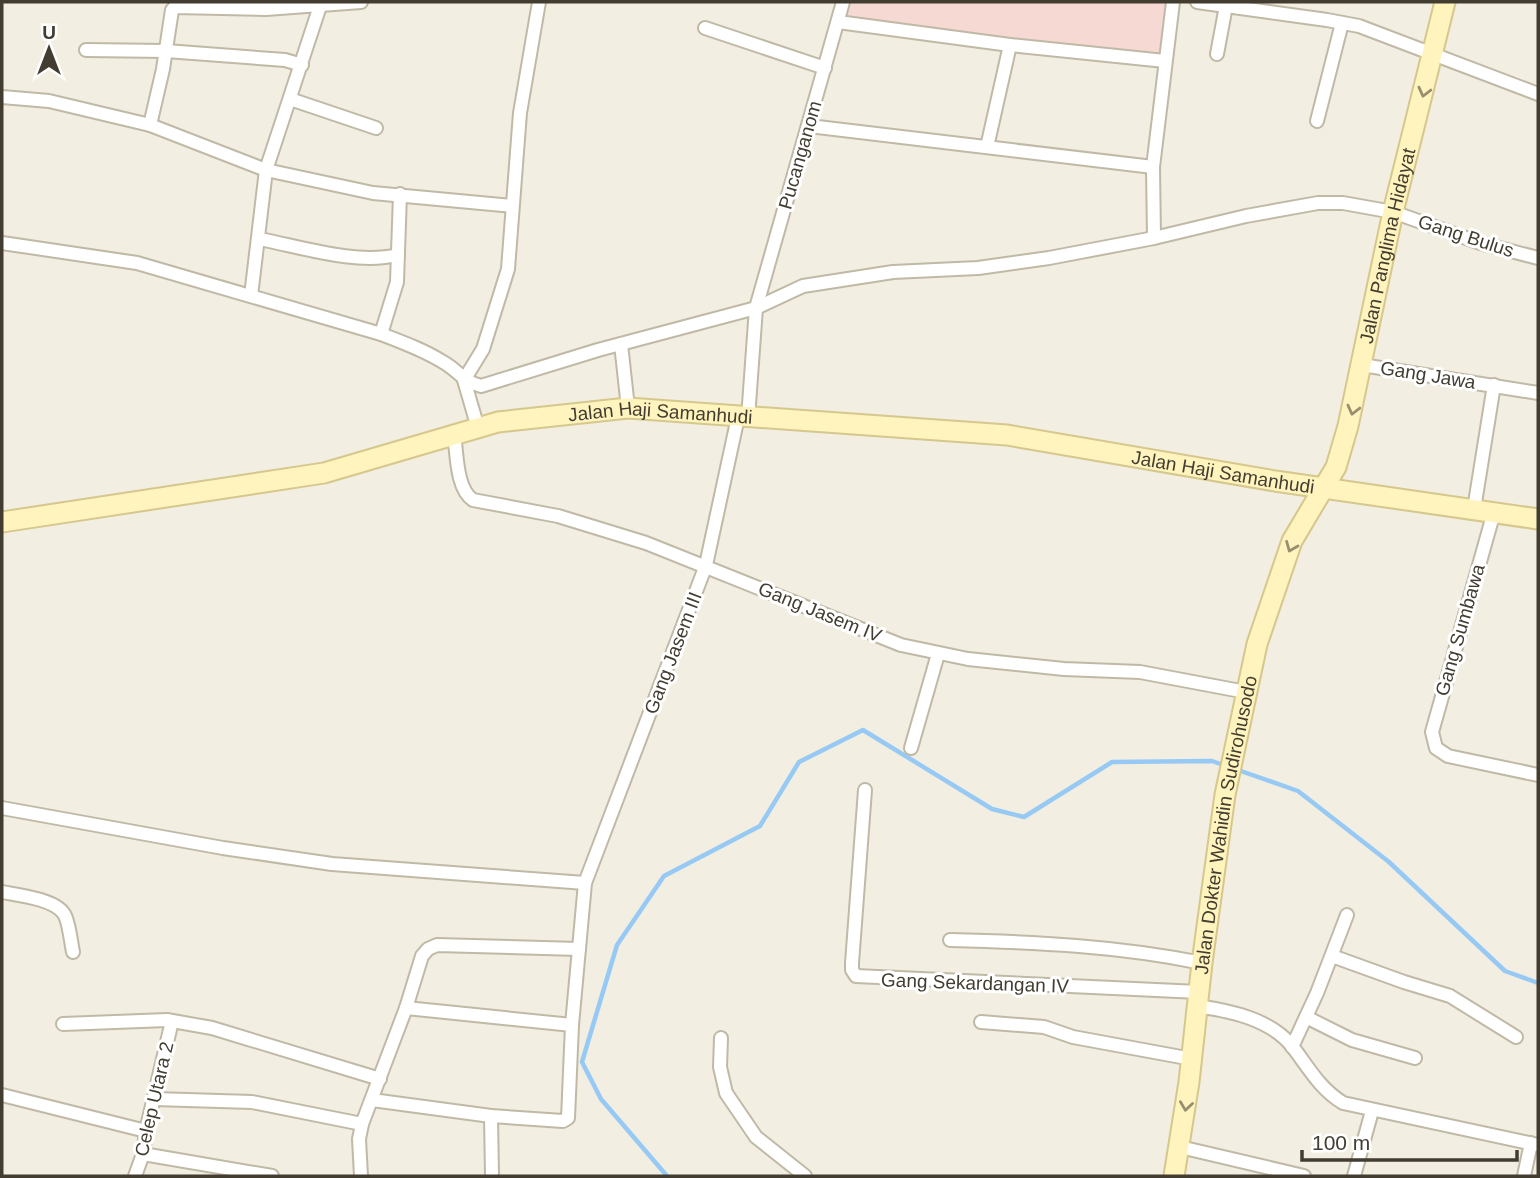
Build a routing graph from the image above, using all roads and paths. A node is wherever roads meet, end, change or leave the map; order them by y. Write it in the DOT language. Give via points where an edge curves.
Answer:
graph roads {
  1 [pos="360,2"];
  2 [pos="539,2"];
  3 [pos="843,2"];
  4 [pos="1173,2"];
  5 [pos="1197,2"];
  6 [pos="1445,2"];
  7 [pos="320,6"];
  8 [pos="1226,6"];
  9 [pos="838,22"];
  10 [pos="1342,23"];
  11 [pos="705,28"];
  12 [pos="1010,45"];
  13 [pos="86,50"];
  14 [pos="166,51"];
  15 [pos="1217,54"];
  16 [pos="1433,56"];
  17 [pos="1166,61"];
  18 [pos="302,65"];
  19 [pos="825,68"];
  20 [pos="1538,94"];
  21 [pos="2,97"];
  22 [pos="290,99"];
  23 [pos="1317,121"];
  24 [pos="150,125"];
  25 [pos="809,126"];
  26 [pos="376,128"];
  27 [pos="987,148"];
  28 [pos="1153,167"];
  29 [pos="266,170"];
  30 [pos="400,194"];
  31 [pos="512,206"];
  32 [pos="1393,212"];
  33 [pos="1154,238"];
  34 [pos="259,239"];
  35 [pos="2,243"];
  36 [pos="398,256"];
  37 [pos="1538,258"];
  38 [pos="251,296"];
  39 [pos="755,308"];
  40 [pos="381,334"];
  41 [pos="621,344"];
  42 [pos="1362,365"];
  43 [pos="464,380"];
  44 [pos="1494,386"];
  45 [pos="1538,393"];
  46 [pos="628,408"];
  47 [pos="743,417"];
  48 [pos="478,428"];
  49 [pos="454,434"];
  50 [pos="1324,488"];
  51 [pos="1484,511"];
  52 [pos="1538,519"];
  53 [pos="2,522"];
  54 [pos="706,565"];
  55 [pos="938,654"];
  56 [pos="1246,692"];
  57 [pos="911,748"];
  58 [pos="1538,775"];
  59 [pos="865,790"];
  60 [pos="2,808"];
  61 [pos="585,883"];
  62 [pos="2,892"];
  63 [pos="1347,915"];
  64 [pos="950,940"];
  65 [pos="579,949"];
  66 [pos="73,952"];
  67 [pos="1332,956"];
  68 [pos="1202,963"];
  69 [pos="1198,999"];
  70 [pos="406,1008"];
  71 [pos="1306,1017"];
  72 [pos="172,1021"];
  73 [pos="981,1022"];
  74 [pos="64,1024"];
  75 [pos="572,1025"];
  76 [pos="1517,1037"];
  77 [pos="721,1038"];
  78 [pos="1292,1046"];
  79 [pos="1415,1058"];
  80 [pos="1192,1059"];
  81 [pos="380,1079"];
  82 [pos="2,1095"];
  83 [pos="154,1099"];
  84 [pos="372,1100"];
  85 [pos="1372,1111"];
  86 [pos="491,1116"];
  87 [pos="362,1124"];
  88 [pos="146,1131"];
  89 [pos="1535,1144"];
  90 [pos="1180,1147"];
  91 [pos="143,1154"];
  92 [pos="135,1176"];
  93 [pos="272,1176"];
  94 [pos="361,1176"];
  95 [pos="492,1176"];
  96 [pos="805,1176"];
  97 [pos="1174,1176"];
  98 [pos="1304,1176"];
  99 [pos="1354,1176"];
  100 [pos="1524,1176"];
  1 -- 7 [label="street"];
  2 -- 31 [label="street" via="520,113"];
  3 -- 9 [label="street, Pucanganom"];
  4 -- 17 [label="street"];
  5 -- 8 [label="street"];
  6 -- 16 [label="street, Jalan Panglima Hidayat"];
  7 -- 14 [label="street" via="179,6 172,10"];
  7 -- 18 [label="street"];
  8 -- 10 [label="street"];
  8 -- 15 [label="street"];
  9 -- 12 [label="street"];
  9 -- 19 [label="street, Pucanganom"];
  10 -- 16 [label="street"];
  10 -- 23 [label="street"];
  11 -- 19 [label="street"];
  12 -- 17 [label="street"];
  12 -- 27 [label="street"];
  13 -- 14 [label="street"];
  14 -- 18 [label="street"];
  14 -- 24 [label="street"];
  16 -- 20 [label="street"];
  16 -- 32 [label="street, Jalan Panglima Hidayat, one-way"];
  17 -- 28 [label="street"];
  18 -- 22 [label="street"];
  19 -- 25 [label="street, Pucanganom"];
  21 -- 24 [label="street" via="49,102"];
  22 -- 26 [label="street"];
  22 -- 29 [label="street"];
  24 -- 29 [label="street"];
  25 -- 27 [label="street"];
  25 -- 39 [label="street, Pucanganom"];
  27 -- 28 [label="street"];
  28 -- 33 [label="street"];
  29 -- 30 [label="street"];
  29 -- 34 [label="street"];
  30 -- 31 [label="street"];
  30 -- 36 [label="street"];
  31 -- 43 [label="street" via="508,269 483,349"];
  32 -- 33 [label="street, Gang Bulus" via="1343,202 1318,203"];
  32 -- 37 [label="street, Gang Bulus"];
  32 -- 42 [label="street, Jalan Panglima Hidayat"];
  33 -- 39 [label="street, Gang Bulus" via="978,268 883,273 803,286"];
  34 -- 36 [label="street" via="363,259"];
  34 -- 38 [label="street"];
  35 -- 38 [label="street" via="137,262"];
  36 -- 40 [label="street" via="397,282"];
  38 -- 40 [label="street"];
  39 -- 41 [label="street, Gang Bulus"];
  39 -- 47 [label="street, Pucanganom"];
  40 -- 43 [label="street" via="446,363"];
  41 -- 43 [label="street, Gang Bulus" via="485,386"];
  41 -- 46 [label="street"];
  42 -- 44 [label="street, Gang Jawa"];
  42 -- 50 [label="street, Jalan Panglima Hidayat, one-way" via="1336,467"];
  43 -- 48 [label="street"];
  44 -- 45 [label="street, Gang Jawa"];
  44 -- 51 [label="street, Gang Jawa"];
  46 -- 47 [label="street, Jalan Haji Samanhudi"];
  46 -- 48 [label="street, Jalan Haji Samanhudi"];
  47 -- 50 [label="street, Jalan Haji Samanhudi" via="1007,435"];
  47 -- 54 [label="street, Gang Jasem III"];
  48 -- 49 [label="street, Jalan Haji Samanhudi"];
  49 -- 53 [label="street, Jalan Haji Samanhudi" via="324,473"];
  49 -- 54 [label="street, Gang Jasem IV" via="462,483 473,500 558,516"];
  50 -- 51 [label="street, Jalan Haji Samanhudi"];
  50 -- 56 [label="street, Jalan Dokter Wahidin Sudirohusodo, one-way" via="1292,541"];
  51 -- 52 [label="street, Jalan Haji Samanhudi"];
  51 -- 58 [label="street, Gang Sumbawa" via="1432,732 1436,748 1448,756"];
  54 -- 55 [label="street, Gang Jasem IV" via="901,645"];
  54 -- 61 [label="street, Gang Jasem III"];
  55 -- 56 [label="street, Gang Jasem IV" via="1064,669 1140,672"];
  55 -- 57 [label="street"];
  56 -- 68 [label="street, Jalan Dokter Wahidin Sudirohusodo" via="1225,795"];
  59 -- 69 [label="street, Gang Sekardangan IV" via="852,963 856,976"];
  60 -- 61 [label="street" via="332,864"];
  61 -- 65 [label="street, Gang Jasem III"];
  62 -- 66 [label="street" via="34,898 64,914"];
  63 -- 67 [label="street"];
  64 -- 68 [label="street" via="1141,951"];
  65 -- 70 [label="street" via="437,944 422,956"];
  65 -- 75 [label="street, Gang Jasem III"];
  67 -- 71 [label="street"];
  67 -- 76 [label="street" via="1450,996"];
  68 -- 69 [label="street, Jalan Dokter Wahidin Sudirohusodo"];
  69 -- 78 [label="street" via="1267,1024"];
  69 -- 80 [label="street, Jalan Dokter Wahidin Sudirohusodo"];
  70 -- 75 [label="street"];
  70 -- 81 [label="street"];
  71 -- 78 [label="street"];
  71 -- 79 [label="street" via="1352,1040"];
  72 -- 74 [label="street"];
  72 -- 81 [label="street" via="212,1028"];
  72 -- 83 [label="street, Celep Utara 2"];
  73 -- 80 [label="street" via="1044,1027 1073,1037"];
  75 -- 86 [label="street, Gang Jasem III" via="568,1118"];
  77 -- 96 [label="street" via="720,1068 726,1093 756,1137"];
  78 -- 85 [label="street" via="1330,1095"];
  80 -- 90 [label="street, Jalan Dokter Wahidin Sudirohusodo, one-way"];
  81 -- 84 [label="street"];
  82 -- 88 [label="street"];
  83 -- 87 [label="street" via="252,1102"];
  83 -- 88 [label="street, Celep Utara 2"];
  84 -- 86 [label="street"];
  84 -- 87 [label="street"];
  85 -- 89 [label="street"];
  85 -- 99 [label="street"];
  86 -- 95 [label="street"];
  87 -- 94 [label="street"];
  88 -- 91 [label="street, Celep Utara 2"];
  89 -- 100 [label="street"];
  90 -- 97 [label="street, Jalan Dokter Wahidin Sudirohusodo"];
  90 -- 98 [label="street"];
  91 -- 92 [label="street, Celep Utara 2"];
  91 -- 93 [label="street"];
}
